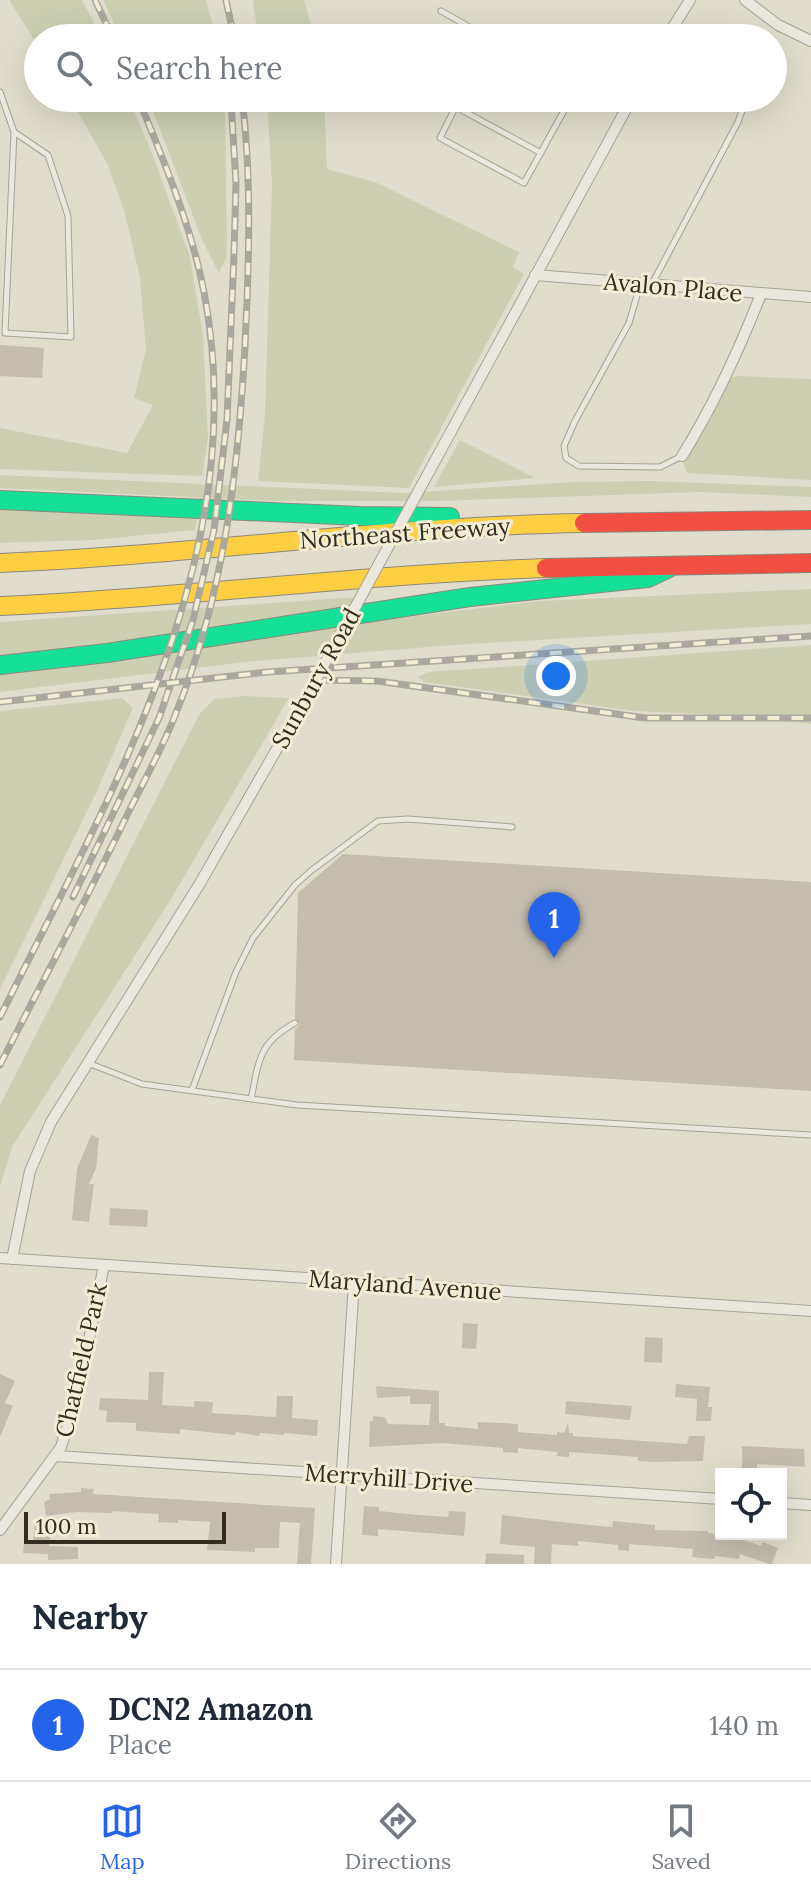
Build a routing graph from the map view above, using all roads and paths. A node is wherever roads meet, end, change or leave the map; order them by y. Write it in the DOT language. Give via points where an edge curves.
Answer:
graph roads {
  1 [pos="690,0"];
  2 [pos="745,0"];
  3 [pos="441,11"];
  4 [pos="464,24"];
  5 [pos="675,24"];
  6 [pos="777,24"];
  7 [pos="787,29"];
  8 [pos="811,41"];
  9 [pos="0,92"];
  10 [pos="453,112"];
  11 [pos="465,112"];
  12 [pos="563,112"];
  13 [pos="624,112"];
  14 [pos="742,112"];
  15 [pos="14,132"];
  16 [pos="541,153"];
  17 [pos="535,275"];
  18 [pos="646,285"];
  19 [pos="761,294"];
  20 [pos="811,297"];
  21 [pos="682,456"];
  22 [pos="0,500"];
  23 [pos="811,520"];
  24 [pos="772,521"];
  25 [pos="0,563"];
  26 [pos="811,563"];
  27 [pos="678,564"];
  28 [pos="0,606"];
  29 [pos="0,665"];
  30 [pos="512,827"];
  31 [pos="295,1023"];
  32 [pos="87,1063"];
  33 [pos="192,1090"];
  34 [pos="251,1099"];
  35 [pos="811,1135"];
  36 [pos="0,1258"];
  37 [pos="12,1259"];
  38 [pos="104,1265"];
  39 [pos="354,1282"];
  40 [pos="811,1311"];
  41 [pos="57,1456"];
  42 [pos="341,1475"];
  43 [pos="715,1499"];
  44 [pos="787,1503"];
  45 [pos="811,1505"];
  46 [pos="0,1530"];
  47 [pos="336,1564"];
  1 -- 5 [label="street"];
  2 -- 6 [label="street"];
  3 -- 4 [label="lane"];
  7 -- 8 [label="street"];
  9 -- 15 [label="lane"];
  10 -- 16 [label="lane" via="440,138 524,183"];
  11 -- 16 [label="lane"];
  12 -- 16 [label="lane"];
  13 -- 17 [label="street, Sunbury Road"];
  14 -- 18 [label="lane"];
  15 -- 15 [label="lane" via="48,155 68,216 71,337 5,333"];
  17 -- 18 [label="street, Avalon Place"];
  17 -- 32 [label="street, Sunbury Road, bridge" via="302,705 199,885"];
  18 -- 19 [label="street, Avalon Place"];
  18 -- 21 [label="lane" via="575,421 564,446 566,458 579,466 660,467"];
  19 -- 20 [label="street, Avalon Place"];
  19 -- 21 [label="street"];
  22 -- 24 [label="highway" via="360,516 647,515"];
  23 -- 24 [label="highway, Northeast Freeway"];
  24 -- 25 [label="highway, Northeast Freeway" via="436,528"];
  26 -- 27 [label="highway, Northeast Freeway"];
  27 -- 28 [label="highway, Northeast Freeway" via="448,572"];
  27 -- 29 [label="highway" via="648,578 470,597"];
  30 -- 33 [label="lane" via="378,821 312,870 253,938"];
  31 -- 34 [label="lane" via="265,1046"];
  32 -- 33 [label="lane" via="142,1084"];
  32 -- 37 [label="street, Sunbury Road" via="51,1122 30,1171"];
  33 -- 34 [label="lane"];
  34 -- 35 [label="lane"];
  36 -- 37 [label="street, Maryland Avenue"];
  37 -- 38 [label="street, Maryland Avenue"];
  38 -- 39 [label="street, Maryland Avenue"];
  38 -- 41 [label="street, Chatfield Park" via="79,1389"];
  39 -- 40 [label="street, Maryland Avenue"];
  39 -- 42 [label="street"];
  41 -- 42 [label="street, Merryhill Drive"];
  41 -- 46 [label="street, Chatfield Park"];
  42 -- 43 [label="street, Merryhill Drive"];
  42 -- 47 [label="street"];
  44 -- 45 [label="street"];
}
